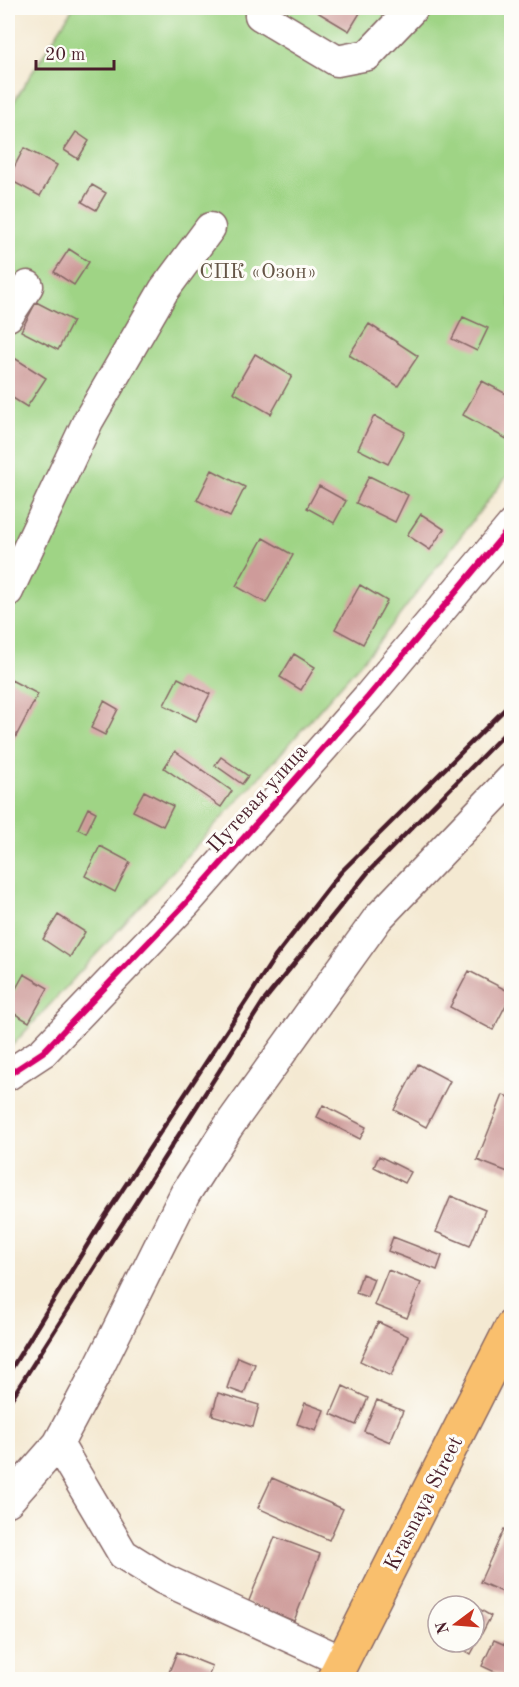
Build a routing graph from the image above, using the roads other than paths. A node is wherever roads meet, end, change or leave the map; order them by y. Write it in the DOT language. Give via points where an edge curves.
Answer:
graph roads {
  1 [pos="264,8"];
  2 [pos="413,8"];
  3 [pos="210,228"];
  4 [pos="28,286"];
  5 [pos="8,316"];
  6 [pos="512,525"];
  7 [pos="8,591"];
  8 [pos="512,778"];
  9 [pos="8,1075"];
  10 [pos="512,1326"];
  11 [pos="58,1444"];
  12 [pos="8,1501"];
  13 [pos="338,1670"];
  1 -- 2 [label="street" via="260,15 337,62 369,55"];
  3 -- 7 [label="street" via="164,290 88,421"];
  4 -- 5 [label="street"];
  6 -- 9 [label="street, Путевая улица" via="368,697 186,903 43,1052"];
  8 -- 11 [label="street" via="378,918 228,1127 185,1194"];
  10 -- 13 [label="main road, Krasnaya Street"];
  11 -- 12 [label="street"];
  11 -- 13 [label="street" via="123,1554 163,1579"];
}
